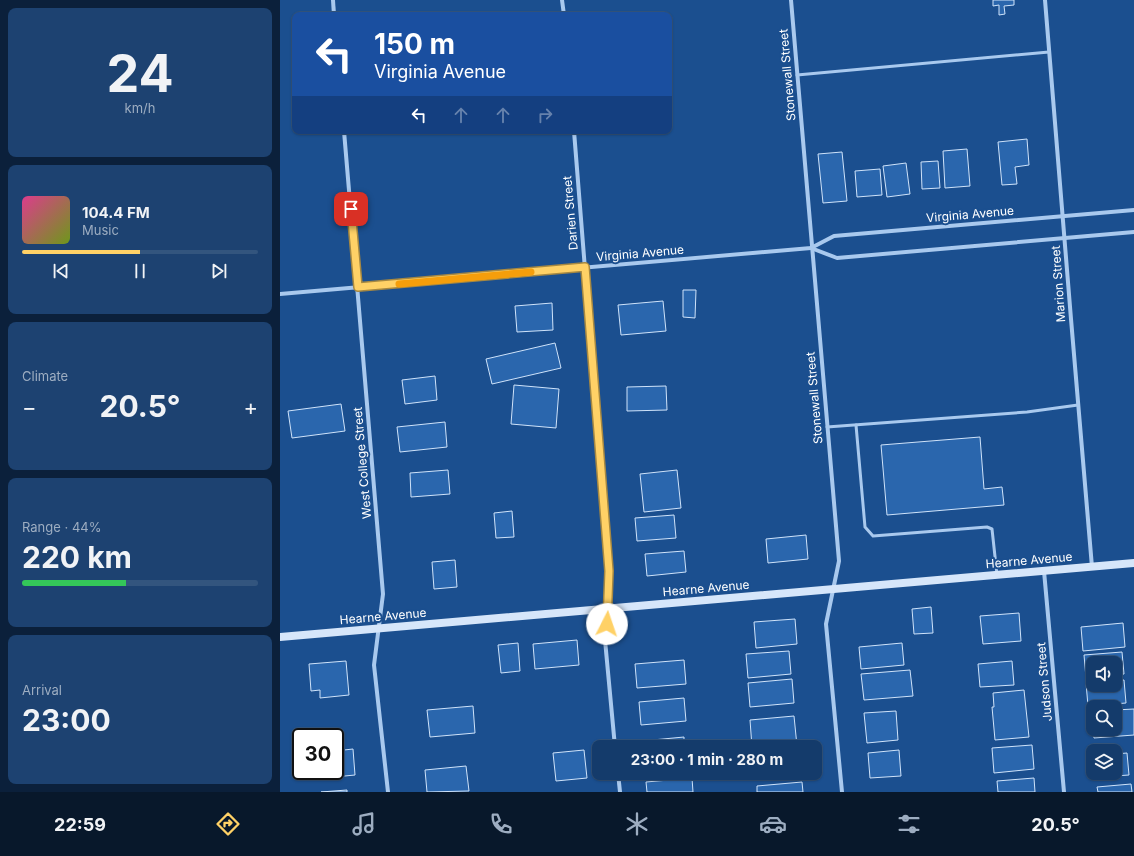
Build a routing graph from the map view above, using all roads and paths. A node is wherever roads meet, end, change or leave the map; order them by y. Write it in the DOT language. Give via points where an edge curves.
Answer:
graph roads {
  1 [pos="333,0"];
  2 [pos="562,0"];
  3 [pos="791,0"];
  4 [pos="1045,0"];
  5 [pos="334,12"];
  6 [pos="564,12"];
  7 [pos="1049,52"];
  8 [pos="797,75"];
  9 [pos="344,134"];
  10 [pos="574,134"];
  11 [pos="1134,210"];
  12 [pos="1063,216"];
  13 [pos="1134,232"];
  14 [pos="1064,238"];
  15 [pos="811,248"];
  16 [pos="585,267"];
  17 [pos="358,287"];
  18 [pos="280,294"];
  19 [pos="1078,405"];
  20 [pos="856,424"];
  21 [pos="827,427"];
  22 [pos="1134,563"];
  23 [pos="1092,567"];
  24 [pos="1044,571"];
  25 [pos="997,575"];
  26 [pos="833,589"];
  27 [pos="608,608"];
  28 [pos="378,628"];
  29 [pos="280,637"];
  30 [pos="614,740"];
  31 [pos="619,780"];
  32 [pos="388,792"];
  33 [pos="620,792"];
  34 [pos="842,792"];
  35 [pos="1064,792"];
  1 -- 5 [label="street"];
  2 -- 6 [label="street"];
  3 -- 8 [label="street, Stonewall Street"];
  4 -- 7 [label="street, Marion Street"];
  7 -- 8 [label="lane"];
  7 -- 12 [label="street, Marion Street"];
  8 -- 15 [label="street, Stonewall Street"];
  9 -- 17 [label="street, West College Street"];
  10 -- 16 [label="street, Darien Street"];
  11 -- 12 [label="street, Virginia Avenue"];
  12 -- 14 [label="street, Marion Street"];
  12 -- 15 [label="street, Virginia Avenue" via="834,236"];
  13 -- 14 [label="street, Virginia Avenue"];
  14 -- 15 [label="street, Virginia Avenue" via="837,258"];
  14 -- 19 [label="street, Marion Street"];
  15 -- 16 [label="street, Virginia Avenue"];
  15 -- 21 [label="street, Stonewall Street"];
  16 -- 17 [label="street, Virginia Avenue"];
  16 -- 27 [label="street, Darien Street" via="609,571"];
  17 -- 18 [label="street, Virginia Avenue"];
  17 -- 28 [label="street, West College Street" via="383,594"];
  19 -- 20 [label="lane" via="1027,412"];
  19 -- 23 [label="street, Marion Street"];
  20 -- 21 [label="lane"];
  20 -- 25 [label="lane" via="865,527 869,532 873,536 987,527 992,529"];
  21 -- 26 [label="street, Stonewall Street" via="839,561"];
  22 -- 23 [label="main road, Hearne Avenue"];
  23 -- 24 [label="main road, Hearne Avenue"];
  24 -- 25 [label="main road, Hearne Avenue"];
  24 -- 35 [label="street, Judson Street"];
  25 -- 26 [label="main road, Hearne Avenue"];
  26 -- 27 [label="main road, Hearne Avenue"];
  26 -- 34 [label="street, Stonewall Street" via="826,624"];
  27 -- 28 [label="main road, Hearne Avenue"];
  27 -- 30 [label="street, Darien Street" via="606,640"];
  28 -- 29 [label="main road, Hearne Avenue"];
  28 -- 32 [label="street, West College Street" via="374,665"];
  31 -- 33 [label="street"];
}
